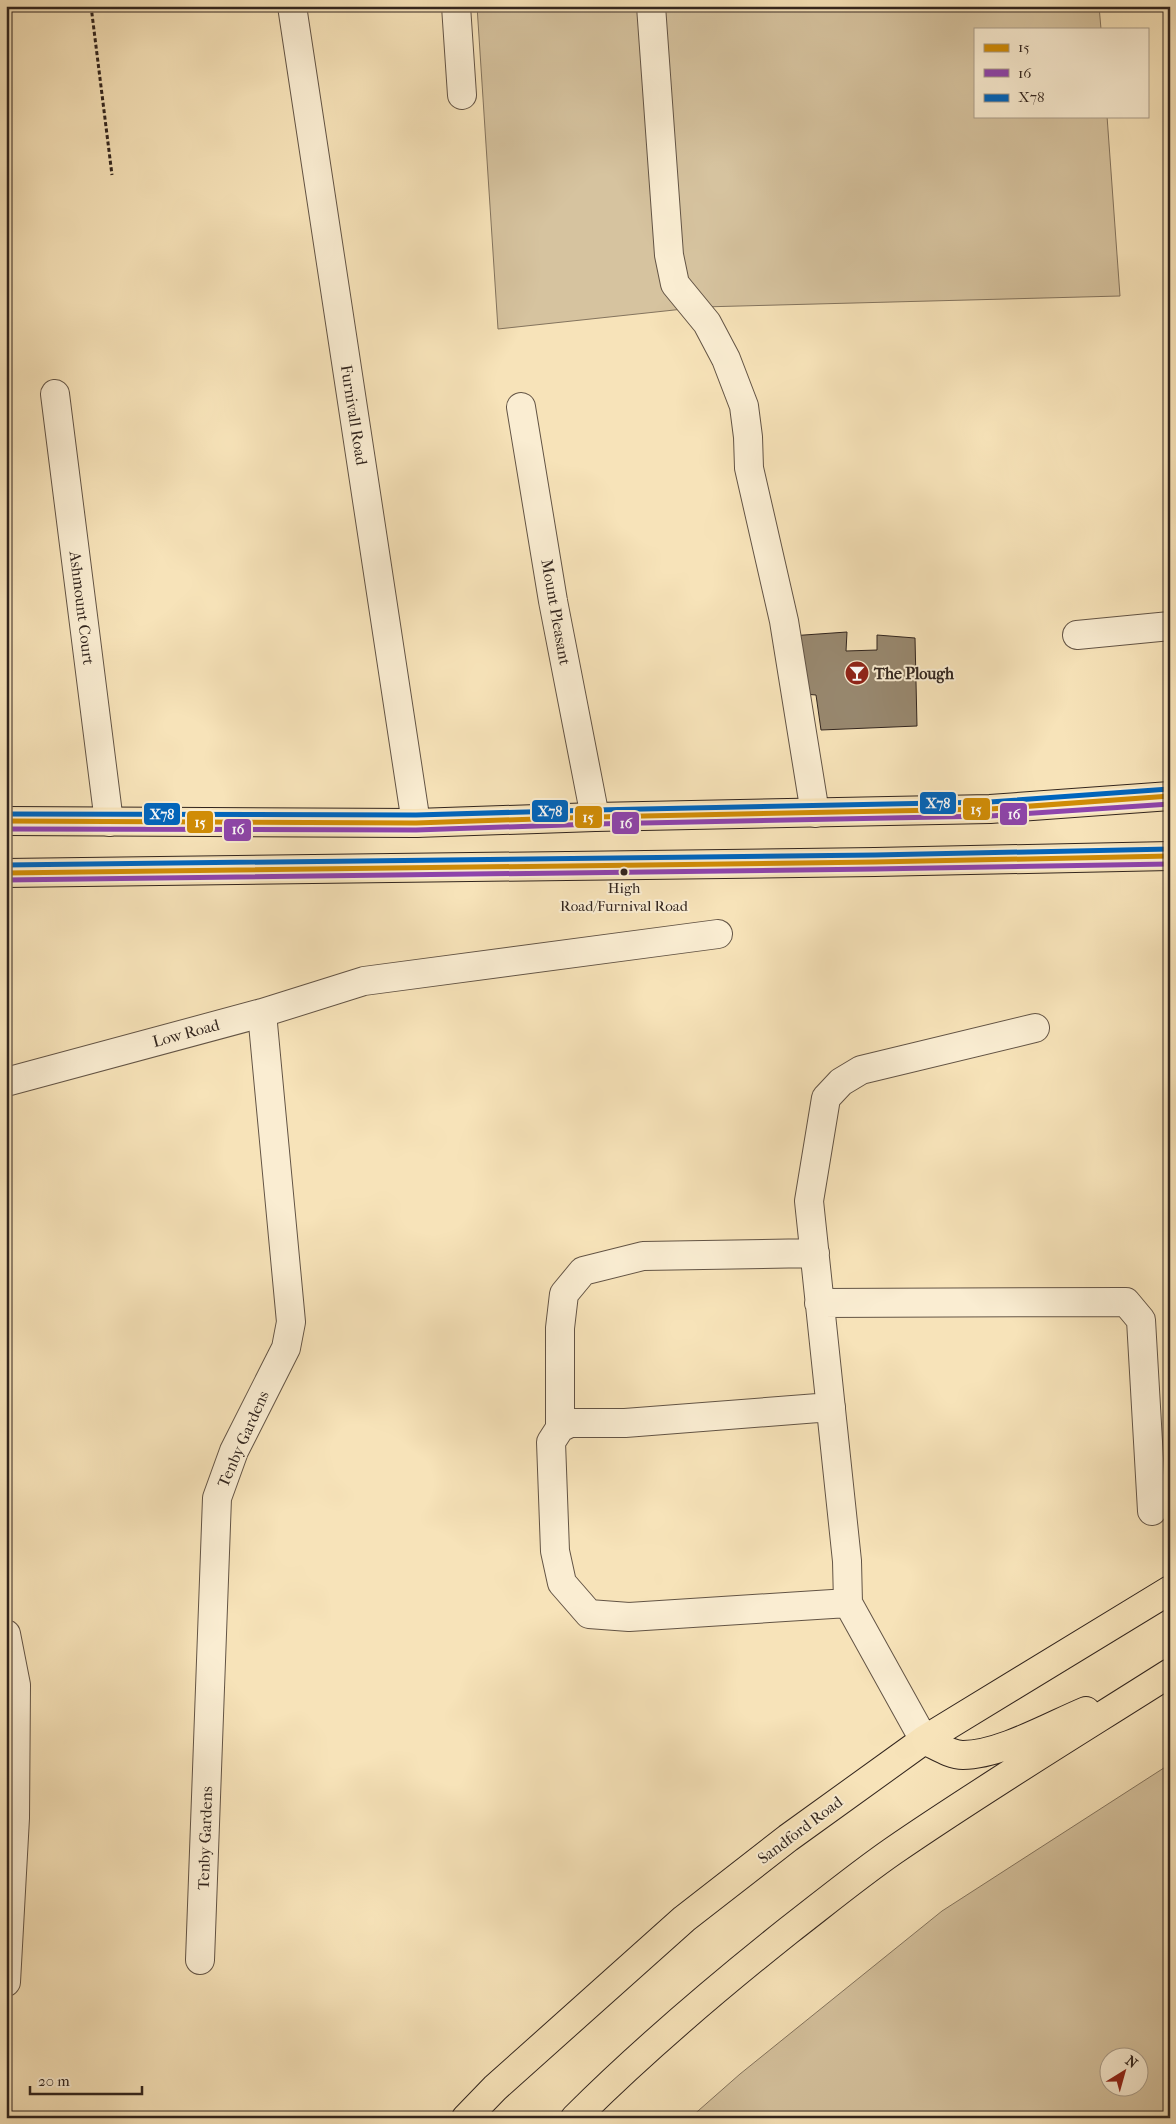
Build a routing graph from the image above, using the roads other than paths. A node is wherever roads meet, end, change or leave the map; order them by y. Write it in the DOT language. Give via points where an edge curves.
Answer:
graph roads {
  1 [pos="292,6"];
  2 [pos="456,6"];
  3 [pos="651,6"];
  4 [pos="462,95"];
  5 [pos="55,394"];
  6 [pos="521,407"];
  7 [pos="1170,626"];
  8 [pos="1077,635"];
  9 [pos="1170,796"];
  10 [pos="815,812"];
  11 [pos="595,817"];
  12 [pos="6,821"];
  13 [pos="109,822"];
  14 [pos="416,823"];
  15 [pos="1170,856"];
  16 [pos="6,874"];
  17 [pos="718,934"];
  18 [pos="262,1013"];
  19 [pos="1034,1028"];
  20 [pos="6,1082"];
  21 [pos="814,1253"];
  22 [pos="820,1303"];
  23 [pos="831,1407"];
  24 [pos="560,1428"];
  25 [pos="1152,1511"];
  26 [pos="1170,1590"];
  27 [pos="848,1603"];
  28 [pos="6,1634"];
  29 [pos="1170,1674"];
  30 [pos="924,1740"];
  31 [pos="200,1960"];
  32 [pos="6,1982"];
  33 [pos="466,2118"];
  34 [pos="575,2118"];
  1 -- 14 [label="street, Furnivall Road"];
  2 -- 4 [label="street"];
  3 -- 10 [label="street" via="668,246 675,284 707,323 726,359 744,406 749,468 784,622"];
  5 -- 13 [label="street, Ashmount Court"];
  6 -- 11 [label="street, Mount Pleasant" via="553,600"];
  7 -- 8 [label="street"];
  9 -- 10 [label="main road" via="990,808"];
  10 -- 11 [label="main road"];
  11 -- 14 [label="main road"];
  12 -- 13 [label="main road"];
  13 -- 14 [label="main road"];
  15 -- 16 [label="main road"];
  17 -- 18 [label="street, Low Road" via="364,981"];
  18 -- 20 [label="street, Low Road"];
  18 -- 31 [label="street, Tenby Gardens" via="291,1322 286,1348 234,1451 217,1498"];
  19 -- 21 [label="street" via="861,1070 841,1082 826,1098 809,1201"];
  21 -- 22 [label="street"];
  21 -- 24 [label="street" via="643,1256 583,1271 564,1294 560,1328"];
  22 -- 23 [label="street"];
  22 -- 25 [label="street" via="1126,1302 1141,1320"];
  23 -- 24 [label="street" via="625,1423 570,1423"];
  23 -- 27 [label="street" via="847,1561"];
  24 -- 27 [label="street" via="550,1442 555,1551 562,1582 590,1614 629,1617"];
  26 -- 30 [label="main road, Sandford Road"];
  27 -- 30 [label="street"];
  28 -- 32 [label="street" via="16,1685 15,1818"];
  29 -- 30 [label="main road" via="1011,1743 982,1752 962,1755"];
  29 -- 34 [label="main road" via="965,1803 855,1879 716,1988"];
  30 -- 33 [label="main road, Sandford Road" via="788,1838 684,1919 495,2088"];
}
